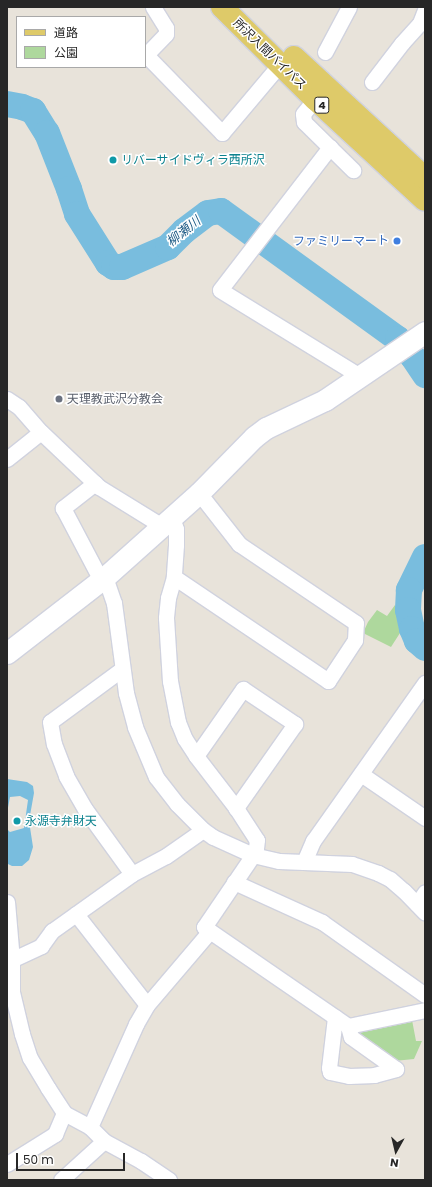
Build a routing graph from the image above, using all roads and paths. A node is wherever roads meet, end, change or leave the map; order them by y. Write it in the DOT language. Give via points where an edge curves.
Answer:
graph roads {
  1 [pos="153,7"];
  2 [pos="222,7"];
  3 [pos="241,7"];
  4 [pos="349,7"];
  5 [pos="425,10"];
  6 [pos="325,52"];
  7 [pos="281,63"];
  8 [pos="372,82"];
  9 [pos="316,98"];
  10 [pos="330,147"];
  11 [pos="353,170"];
  12 [pos="425,178"];
  13 [pos="425,200"];
  14 [pos="423,333"];
  15 [pos="360,376"];
  16 [pos="7,399"];
  17 [pos="41,432"];
  18 [pos="7,459"];
  19 [pos="95,483"];
  20 [pos="199,493"];
  21 [pos="167,522"];
  22 [pos="174,577"];
  23 [pos="103,578"];
  24 [pos="7,653"];
  25 [pos="122,669"];
  26 [pos="425,683"];
  27 [pos="196,756"];
  28 [pos="361,774"];
  29 [pos="236,808"];
  30 [pos="425,818"];
  31 [pos="203,830"];
  32 [pos="253,855"];
  33 [pos="304,862"];
  34 [pos="132,874"];
  35 [pos="234,882"];
  36 [pos="7,902"];
  37 [pos="422,903"];
  38 [pos="76,914"];
  39 [pos="210,931"];
  40 [pos="10,961"];
  41 [pos="425,995"];
  42 [pos="147,1005"];
  43 [pos="425,1010"];
  44 [pos="335,1017"];
  45 [pos="348,1026"];
  46 [pos="64,1113"];
  47 [pos="90,1127"];
  48 [pos="104,1141"];
  49 [pos="7,1164"];
  50 [pos="61,1180"];
  51 [pos="168,1180"];
  1 -- 7 [label="street" via="166,28 166,34 146,56 222,134"];
  2 -- 7 [label="main road, 所沢入間バイパス / 4"];
  3 -- 12 [label="main road, 所沢入間バイパス / 4"];
  4 -- 6 [label="street"];
  5 -- 8 [label="street" via="420,23"];
  7 -- 9 [label="main road, 所沢入間バイパス / 4"];
  9 -- 10 [label="street" via="302,118"];
  9 -- 13 [label="main road, 所沢入間バイパス / 4"];
  10 -- 11 [label="street"];
  10 -- 15 [label="street" via="220,290"];
  14 -- 15 [label="street"];
  15 -- 20 [label="street" via="325,400 266,428"];
  16 -- 17 [label="street" via="19,407"];
  17 -- 18 [label="street"];
  17 -- 19 [label="street"];
  19 -- 21 [label="street"];
  19 -- 23 [label="street" via="63,508"];
  20 -- 21 [label="street"];
  20 -- 22 [label="street" via="239,544 356,623 355,640 328,681"];
  21 -- 22 [label="street" via="176,528"];
  21 -- 23 [label="street"];
  22 -- 27 [label="street" via="166,618 170,682 178,722"];
  23 -- 24 [label="street"];
  23 -- 25 [label="street" via="114,603"];
  25 -- 31 [label="street" via="135,727 156,777 177,804"];
  25 -- 34 [label="street" via="50,722 54,744 66,776 85,809"];
  26 -- 28 [label="street"];
  27 -- 29 [label="street"];
  27 -- 29 [label="street" via="243,689 295,724"];
  28 -- 30 [label="street"];
  28 -- 33 [label="street" via="313,841"];
  29 -- 32 [label="street" via="257,840"];
  31 -- 32 [label="street" via="226,844"];
  31 -- 34 [label="street" via="166,856"];
  32 -- 33 [label="street" via="279,861"];
  32 -- 35 [label="street"];
  33 -- 37 [label="street" via="334,862 367,868 390,879"];
  34 -- 38 [label="street"];
  35 -- 39 [label="street" via="204,927"];
  35 -- 41 [label="street" via="322,922"];
  36 -- 40 [label="street"];
  38 -- 40 [label="street" via="52,931 41,946"];
  38 -- 42 [label="street"];
  39 -- 42 [label="street"];
  39 -- 44 [label="street"];
  40 -- 46 [label="street" via="12,992 30,1058"];
  42 -- 47 [label="street"];
  43 -- 45 [label="street"];
  44 -- 45 [label="street"];
  44 -- 45 [label="street" via="328,1068 330,1072 349,1076 374,1075 396,1069 351,1036"];
  46 -- 47 [label="street"];
  46 -- 49 [label="street" via="55,1134"];
  47 -- 48 [label="street"];
  48 -- 50 [label="street"];
  48 -- 51 [label="street" via="141,1161"];
}
